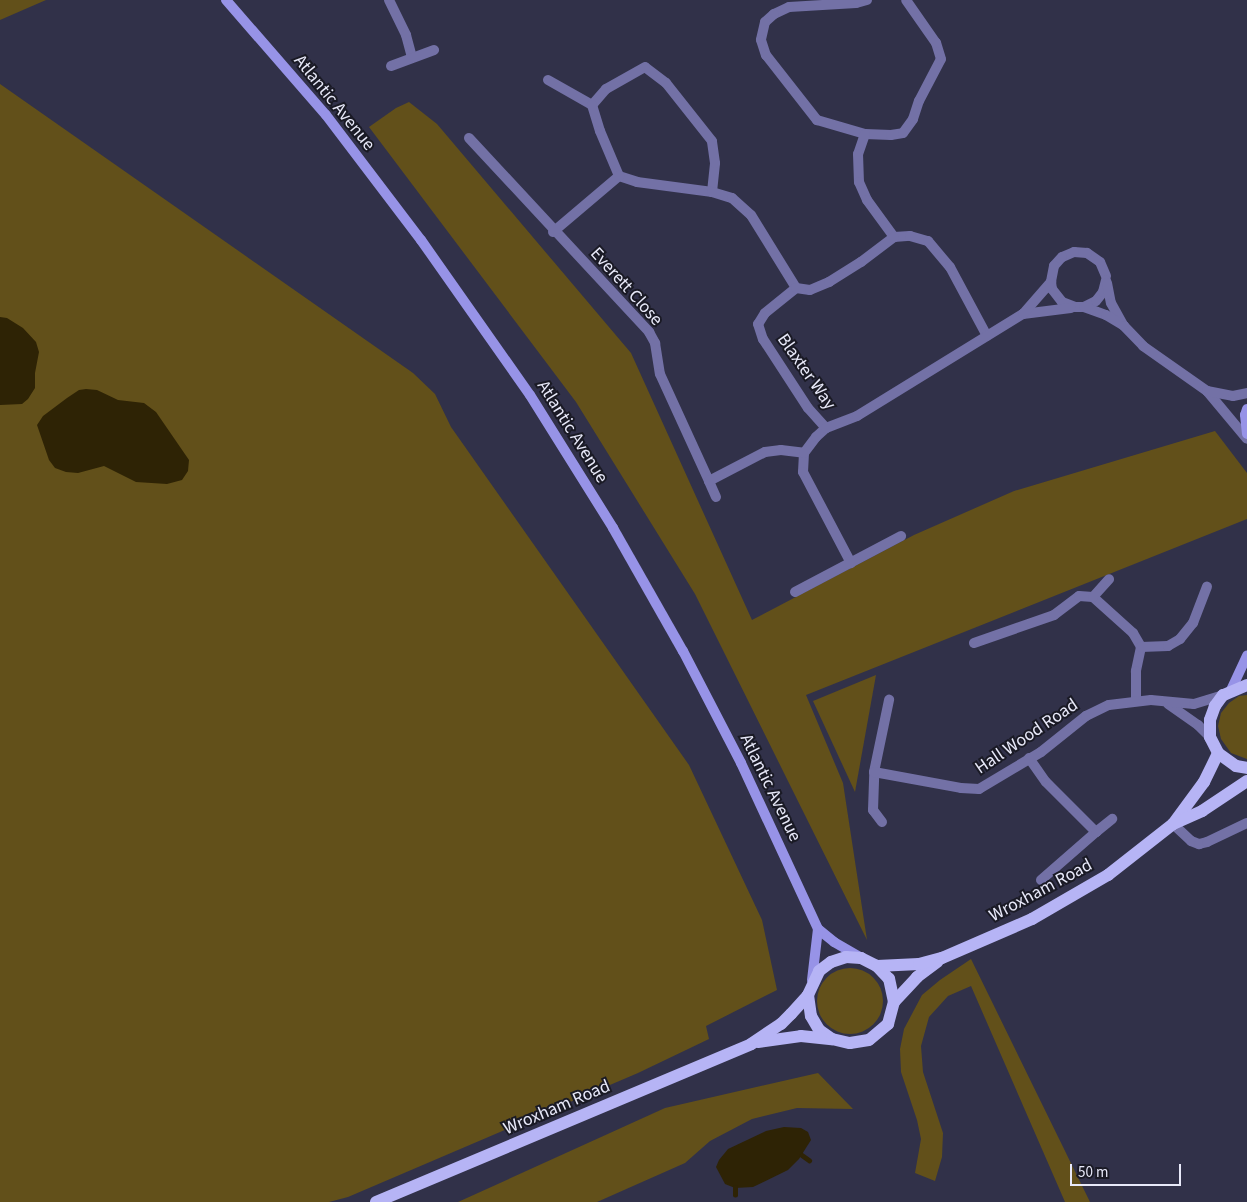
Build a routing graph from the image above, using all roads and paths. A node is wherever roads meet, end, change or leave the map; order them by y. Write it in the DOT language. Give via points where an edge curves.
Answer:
graph roads {
  1 [pos="226,0"];
  2 [pos="389,0"];
  3 [pos="867,0"];
  4 [pos="906,0"];
  5 [pos="434,50"];
  6 [pos="412,57"];
  7 [pos="391,66"];
  8 [pos="548,80"];
  9 [pos="592,105"];
  10 [pos="865,134"];
  11 [pos="469,138"];
  12 [pos="619,176"];
  13 [pos="712,192"];
  14 [pos="554,232"];
  15 [pos="894,237"];
  16 [pos="1106,278"];
  17 [pos="1051,282"];
  18 [pos="796,288"];
  19 [pos="1080,307"];
  20 [pos="1023,314"];
  21 [pos="1124,326"];
  22 [pos="987,336"];
  23 [pos="1206,392"];
  24 [pos="1247,393"];
  25 [pos="1247,409"];
  26 [pos="826,428"];
  27 [pos="1247,434"];
  28 [pos="1247,439"];
  29 [pos="804,454"];
  30 [pos="709,481"];
  31 [pos="716,497"];
  32 [pos="901,536"];
  33 [pos="851,563"];
  34 [pos="1109,579"];
  35 [pos="1207,587"];
  36 [pos="795,592"];
  37 [pos="1093,597"];
  38 [pos="974,643"];
  39 [pos="1141,647"];
  40 [pos="1247,656"];
  41 [pos="1247,685"];
  42 [pos="1227,692"];
  43 [pos="889,700"];
  44 [pos="1136,701"];
  45 [pos="1167,703"];
  46 [pos="1210,737"];
  47 [pos="1218,753"];
  48 [pos="1029,758"];
  49 [pos="1247,768"];
  50 [pos="874,772"];
  51 [pos="1247,781"];
  52 [pos="1112,819"];
  53 [pos="882,822"];
  54 [pos="1247,823"];
  55 [pos="1173,824"];
  56 [pos="1096,832"];
  57 [pos="1041,880"];
  58 [pos="818,929"];
  59 [pos="861,958"];
  60 [pos="942,958"];
  61 [pos="877,966"];
  62 [pos="809,990"];
  63 [pos="894,1002"];
  64 [pos="832,1039"];
  65 [pos="751,1044"];
  66 [pos="376,1202"];
  1 -- 58 [label="street, Atlantic Avenue" via="326,115 421,240 530,395 613,528 683,651 741,763"];
  2 -- 6 [label="street"];
  3 -- 10 [label="street" via="856,4 789,7 765,22 761,40 766,55 817,120"];
  4 -- 10 [label="street" via="936,43 941,59 913,119 903,133"];
  5 -- 6 [label="street"];
  6 -- 7 [label="street"];
  8 -- 9 [label="street"];
  9 -- 12 [label="street"];
  9 -- 13 [label="street" via="606,89 645,67 666,83 712,142 715,163"];
  10 -- 15 [label="street" via="858,154 859,182 867,200"];
  11 -- 14 [label="street, Everett Close"];
  12 -- 13 [label="street" via="637,182"];
  12 -- 14 [label="street"];
  13 -- 18 [label="street" via="732,198 751,215"];
  14 -- 30 [label="street, Everett Close" via="649,332 655,343 660,374"];
  15 -- 18 [label="street" via="829,282 810,290"];
  15 -- 22 [label="street" via="910,236 928,241 950,267"];
  16 -- 17 [label="street" via="1100,262 1087,253 1074,252 1062,257 1054,266"];
  16 -- 19 [label="street" via="1103,292 1096,302"];
  16 -- 21 [label="street" via="1111,303"];
  17 -- 19 [label="street" via="1062,302"];
  17 -- 20 [label="street, Blaxter Way"];
  18 -- 26 [label="street, Blaxter Way" via="758,324 763,339 808,408"];
  19 -- 20 [label="street, Blaxter Way"];
  19 -- 21 [label="street" via="1106,315"];
  20 -- 22 [label="street, Blaxter Way"];
  21 -- 23 [label="street" via="1143,346"];
  22 -- 26 [label="street, Blaxter Way" via="857,416"];
  23 -- 24 [label="street" via="1233,396"];
  23 -- 28 [label="street"];
  25 -- 27 [label="street"];
  26 -- 29 [label="street"];
  29 -- 30 [label="street" via="781,450 765,452"];
  29 -- 33 [label="street" via="803,472"];
  30 -- 31 [label="street, Everett Close"];
  32 -- 33 [label="street"];
  33 -- 36 [label="street"];
  34 -- 37 [label="street"];
  35 -- 39 [label="street" via="1193,623 1180,639 1168,646"];
  37 -- 38 [label="street" via="1079,596 1054,615"];
  37 -- 39 [label="street" via="1133,633"];
  39 -- 44 [label="street" via="1136,671"];
  40 -- 42 [label="street"];
  41 -- 42 [label="main road"];
  42 -- 45 [label="street, Hall Wood Road" via="1194,704"];
  42 -- 46 [label="main road" via="1215,706 1210,720"];
  43 -- 50 [label="street"];
  44 -- 45 [label="street, Hall Wood Road"];
  44 -- 48 [label="street, Hall Wood Road" via="1109,705 1086,716"];
  45 -- 46 [label="street"];
  46 -- 47 [label="main road"];
  47 -- 49 [label="main road" via="1236,766"];
  47 -- 55 [label="main road, Wroxham Road" via="1204,782"];
  48 -- 50 [label="street, Hall Wood Road" via="980,789"];
  48 -- 56 [label="street, Wroxham Road" via="1046,782"];
  50 -- 53 [label="street" via="873,810"];
  51 -- 55 [label="main road, Wroxham Road"];
  52 -- 56 [label="street, Wroxham Road"];
  54 -- 55 [label="street" via="1199,844"];
  55 -- 60 [label="main road, Wroxham Road" via="1108,875 1058,905"];
  56 -- 57 [label="street, Wroxham Road"];
  58 -- 59 [label="street, Atlantic Avenue"];
  58 -- 62 [label="street"];
  59 -- 61 [label="main road, Wroxham Road"];
  59 -- 62 [label="main road, Wroxham Road" via="846,957 830,962 819,971"];
  60 -- 61 [label="main road, Wroxham Road" via="919,964"];
  60 -- 63 [label="main road, Wroxham Road" via="917,977"];
  61 -- 63 [label="main road, Wroxham Road" via="889,978"];
  62 -- 64 [label="main road" via="811,1016 819,1030"];
  62 -- 65 [label="main road, Wroxham Road" via="781,1024"];
  63 -- 64 [label="main road, Wroxham Road" via="888,1024 869,1040 850,1043"];
  64 -- 65 [label="main road, Wroxham Road" via="801,1036"];
  65 -- 66 [label="main road, Wroxham Road"];
}
